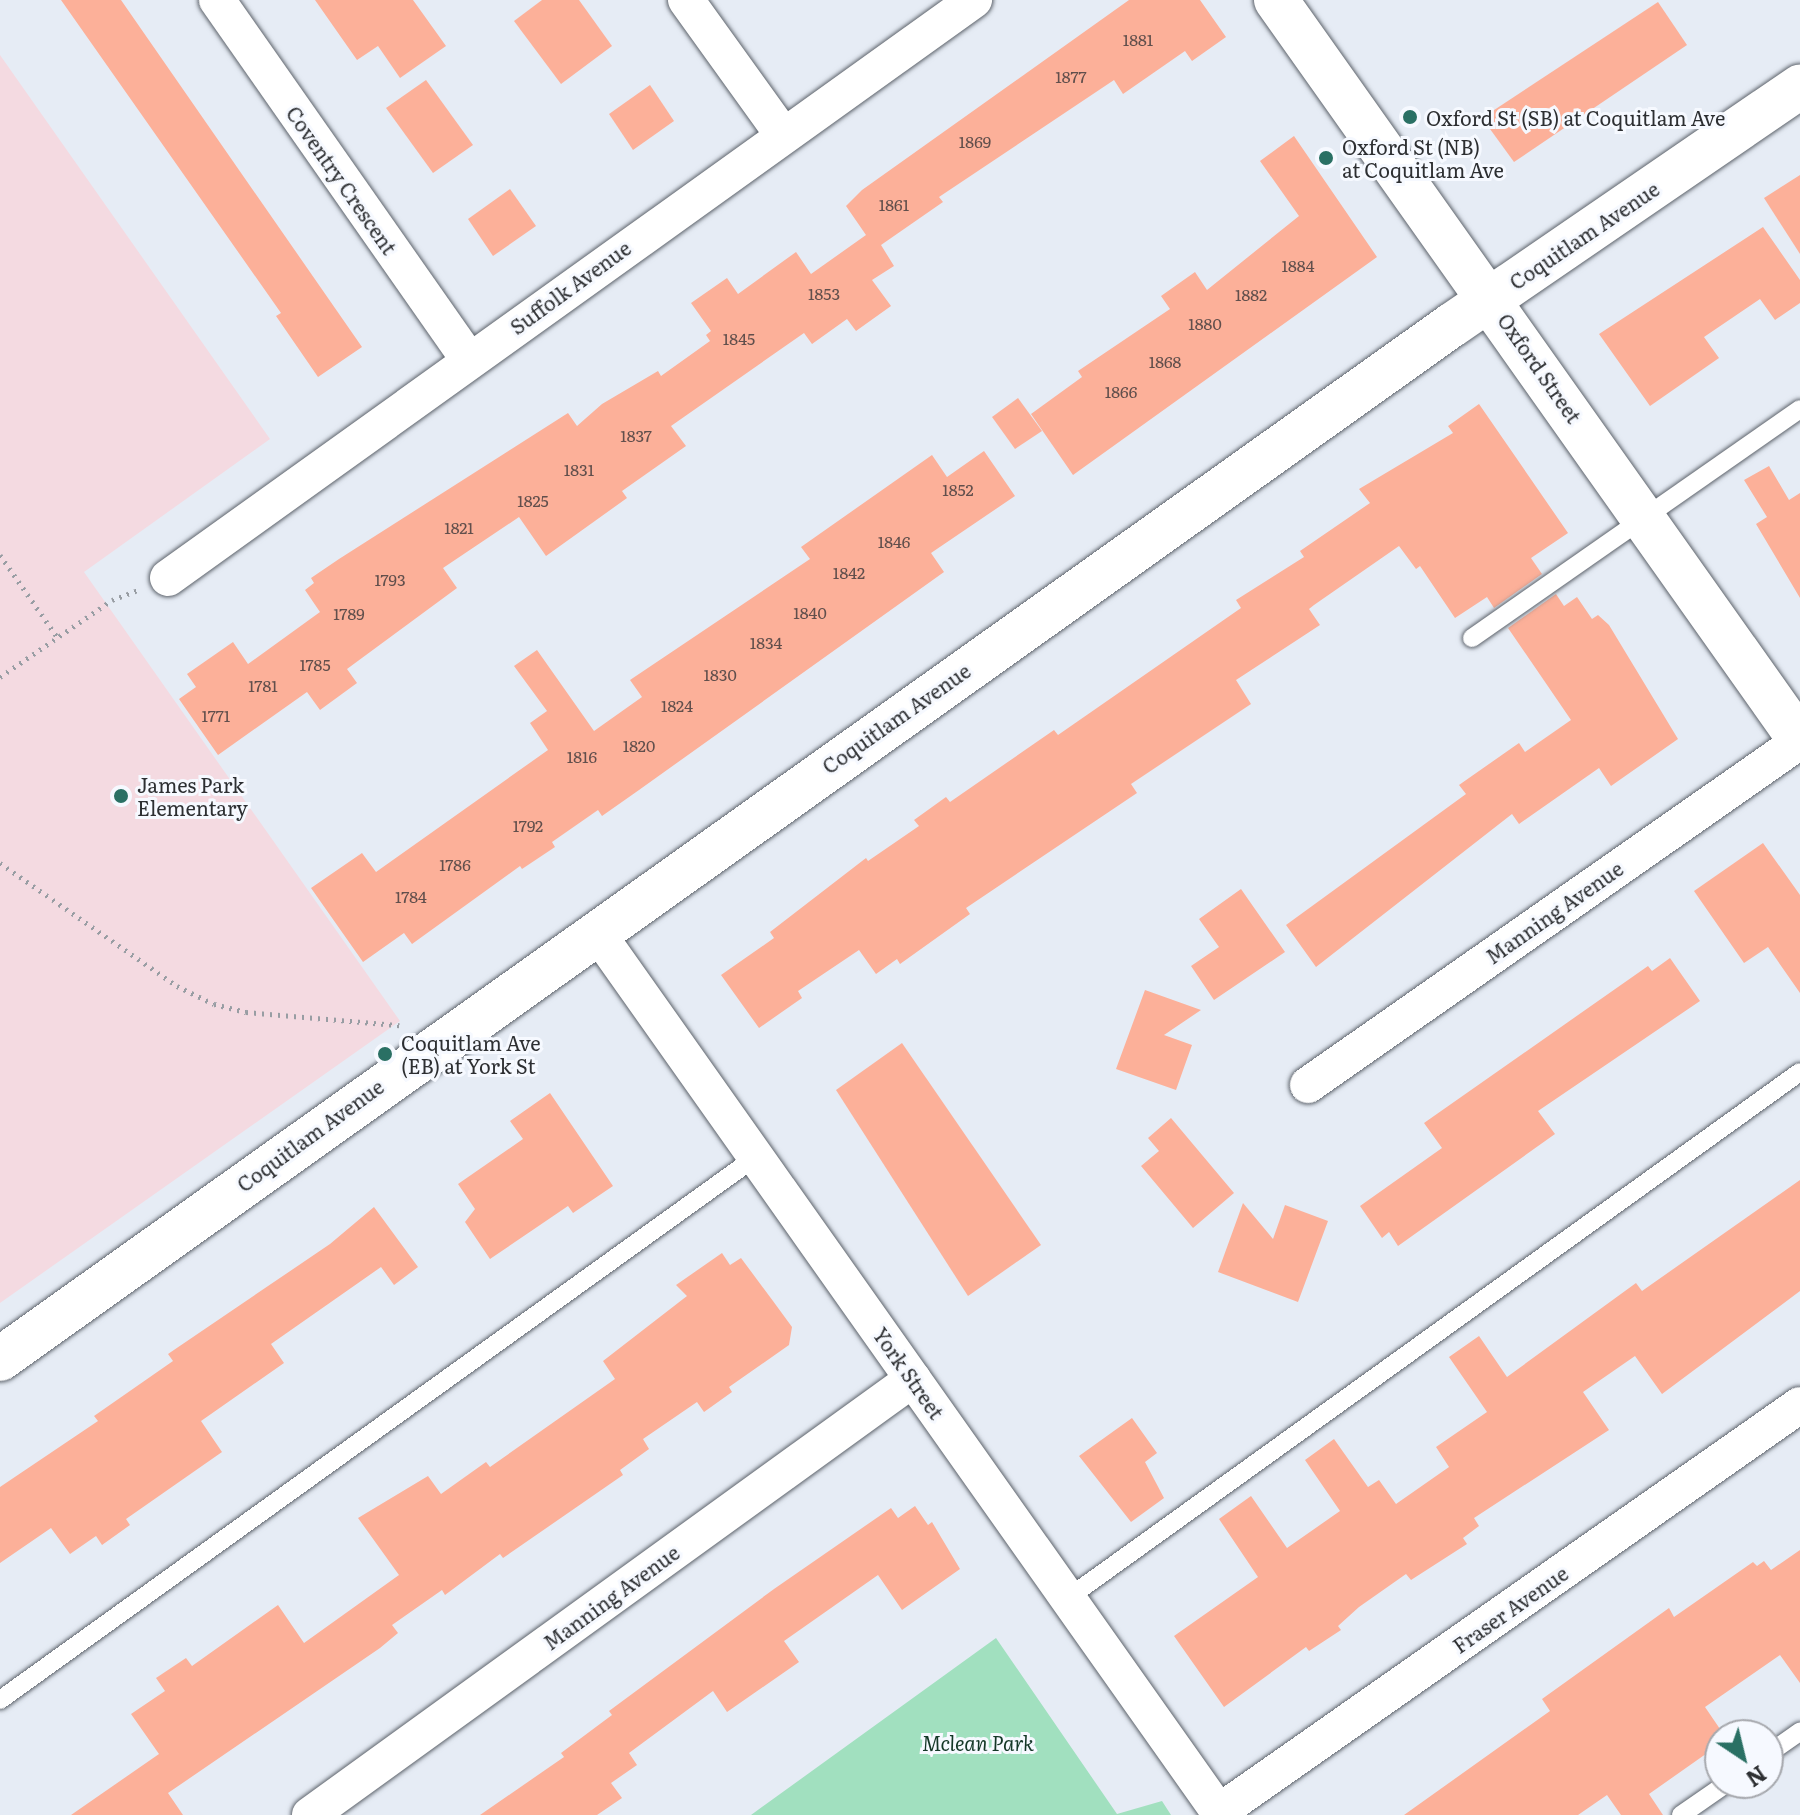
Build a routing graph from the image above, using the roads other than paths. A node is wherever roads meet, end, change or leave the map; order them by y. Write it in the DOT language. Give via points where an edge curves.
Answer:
graph roads {
  1 [pos="217,0"];
  2 [pos="686,0"];
  3 [pos="1276,0"];
  4 [pos="960,4"];
  5 [pos="1800,87"];
  6 [pos="783,135"];
  7 [pos="1491,298"];
  8 [pos="469,360"];
  9 [pos="1800,409"];
  10 [pos="1643,514"];
  11 [pos="168,578"];
  12 [pos="1472,638"];
  13 [pos="1800,740"];
  14 [pos="596,931"];
  15 [pos="1800,1072"];
  16 [pos="1308,1085"];
  17 [pos="757,1156"];
  18 [pos="0,1359"];
  19 [pos="913,1379"];
  20 [pos="1800,1405"];
  21 [pos="1068,1598"];
  22 [pos="0,1700"];
  23 [pos="1704,1799"];
  24 [pos="1220,1814"];
  25 [pos="310,1815"];
  26 [pos="1681,1815"];
  1 -- 8 [label="street, Coventry Crescent"];
  2 -- 6 [label="street"];
  3 -- 7 [label="street, Oxford Street"];
  4 -- 6 [label="street, Suffolk Avenue"];
  5 -- 7 [label="street, Coquitlam Avenue"];
  6 -- 8 [label="street, Suffolk Avenue"];
  7 -- 10 [label="street, Oxford Street"];
  7 -- 14 [label="street, Coquitlam Avenue"];
  8 -- 11 [label="street, Suffolk Avenue"];
  9 -- 10 [label="lane"];
  10 -- 12 [label="lane"];
  10 -- 13 [label="street, Oxford Street"];
  13 -- 16 [label="street, Manning Avenue"];
  14 -- 17 [label="street, York Street"];
  14 -- 18 [label="street, Coquitlam Avenue"];
  15 -- 21 [label="lane"];
  17 -- 19 [label="street, York Street"];
  17 -- 22 [label="lane"];
  19 -- 21 [label="street, York Street"];
  19 -- 25 [label="street, Manning Avenue"];
  20 -- 24 [label="street, Fraser Avenue"];
  21 -- 24 [label="street, York Street"];
  23 -- 26 [label="lane"];
}
